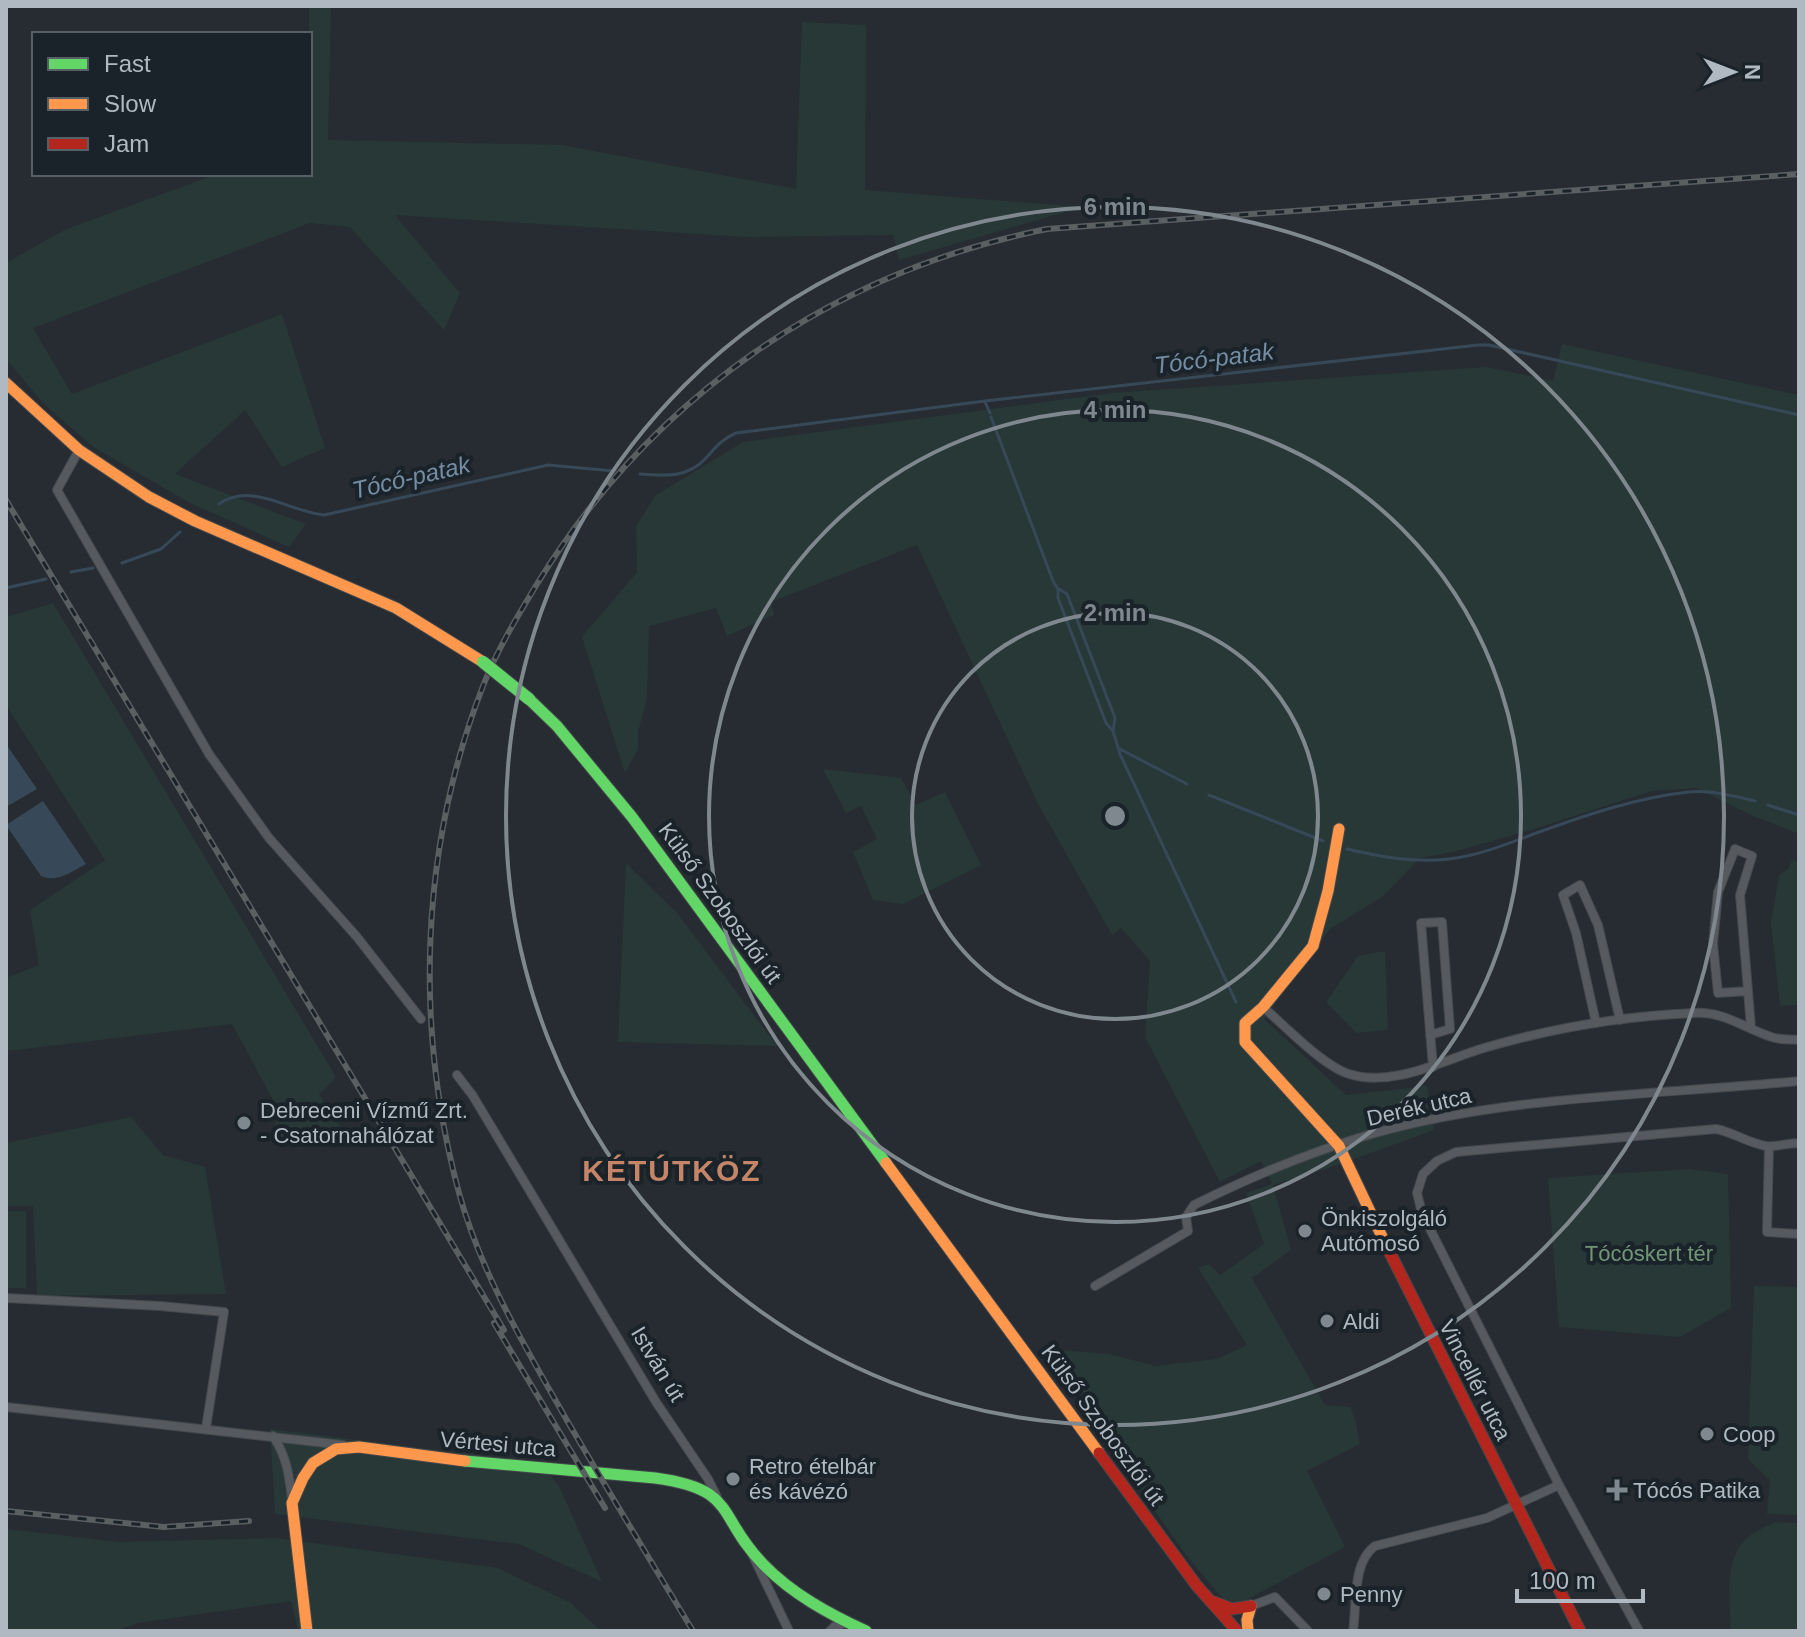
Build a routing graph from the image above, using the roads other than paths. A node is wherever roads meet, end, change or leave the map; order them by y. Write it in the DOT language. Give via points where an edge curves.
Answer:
graph roads {
  1 [pos="6,383"];
  2 [pos="79,450"];
  3 [pos="1339,829"];
  4 [pos="1748,991"];
  5 [pos="1263,1007"];
  6 [pos="421,1019"];
  7 [pos="1620,1020"];
  8 [pos="1596,1023"];
  9 [pos="1751,1027"];
  10 [pos="1430,1035"];
  11 [pos="1799,1040"];
  12 [pos="1433,1067"];
  13 [pos="457,1075"];
  14 [pos="1799,1081"];
  15 [pos="1799,1143"];
  16 [pos="1339,1146"];
  17 [pos="1769,1147"];
  18 [pos="1799,1234"];
  19 [pos="1095,1286"];
  20 [pos="6,1298"];
  21 [pos="6,1407"];
  22 [pos="206,1428"];
  23 [pos="273,1436"];
  24 [pos="354,1447"];
  25 [pos="1559,1485"];
  26 [pos="718,1498"];
  27 [pos="292,1503"];
  28 [pos="1517,1506"];
  29 [pos="751,1551"];
  30 [pos="1208,1599"];
  31 [pos="1251,1606"];
  32 [pos="847,1623"];
  33 [pos="307,1631"];
  34 [pos="789,1631"];
  35 [pos="830,1631"];
  36 [pos="866,1631"];
  37 [pos="1237,1631"];
  38 [pos="1248,1631"];
  39 [pos="1308,1631"];
  40 [pos="1353,1631"];
  41 [pos="1580,1631"];
  42 [pos="1639,1631"];
  1 -- 2 [label="main road, Külső Szoboszlói út"];
  2 -- 6 [label="street" via="57,490 209,754 269,838"];
  2 -- 30 [label="main road, Külső Szoboszlói út, bridge" via="165,505 396,608 483,662 567,737 632,817"];
  3 -- 5 [label="main road, Vincellér utca" via="1313,946"];
  4 -- 4 [label="street" via="1740,895 1752,856 1735,849 1718,892 1713,944 1718,993"];
  4 -- 9 [label="street"];
  5 -- 12 [label="street, Derék utca" via="1333,1067 1350,1075"];
  5 -- 16 [label="main road, Vincellér utca" via="1245,1023 1245,1042"];
  7 -- 8 [label="street, Derék utca"];
  7 -- 8 [label="street" via="1598,925 1580,885 1563,895"];
  7 -- 9 [label="street, Derék utca" via="1716,1013"];
  8 -- 12 [label="street, Derék utca" via="1484,1048"];
  9 -- 11 [label="street, Derék utca" via="1775,1038"];
  10 -- 10 [label="street, Derék utca" via="1421,923 1442,922 1450,1029"];
  10 -- 12 [label="street, Derék utca"];
  13 -- 26 [label="street, István út"];
  14 -- 16 [label="street, Derék utca" via="1515,1106 1420,1123"];
  15 -- 17 [label="street"];
  16 -- 19 [label="street, Derék utca" via="1194,1205 1186,1217 1188,1231"];
  16 -- 28 [label="main road, Vincellér utca"];
  17 -- 18 [label="street" via="1767,1232"];
  17 -- 25 [label="street, Vincellér utca" via="1716,1129 1456,1152 1423,1174 1417,1193 1422,1213"];
  20 -- 22 [label="street" via="224,1312"];
  21 -- 22 [label="street, Vértesi utca"];
  22 -- 23 [label="street, Vértesi utca"];
  23 -- 24 [label="street, Vértesi utca"];
  23 -- 27 [label="street" via="288,1469"];
  24 -- 26 [label="main road, Vértesi utca" via="649,1479 696,1487"];
  24 -- 27 [label="main road" via="337,1448 313,1463"];
  25 -- 28 [label="street"];
  25 -- 42 [label="street, Vincellér utca"];
  26 -- 29 [label="main road, István út"];
  27 -- 33 [label="main road"];
  28 -- 40 [label="street" via="1367,1552"];
  28 -- 41 [label="main road, Vincellér utca"];
  29 -- 32 [label="main road, István út" via="787,1586"];
  29 -- 34 [label="street"];
  30 -- 31 [label="main road" via="1232,1609"];
  30 -- 37 [label="main road, Külső Szoboszlói út"];
  31 -- 38 [label="main road"];
  31 -- 39 [label="street" via="1275,1597"];
  32 -- 35 [label="street"];
  32 -- 36 [label="main road, István út"];
}
